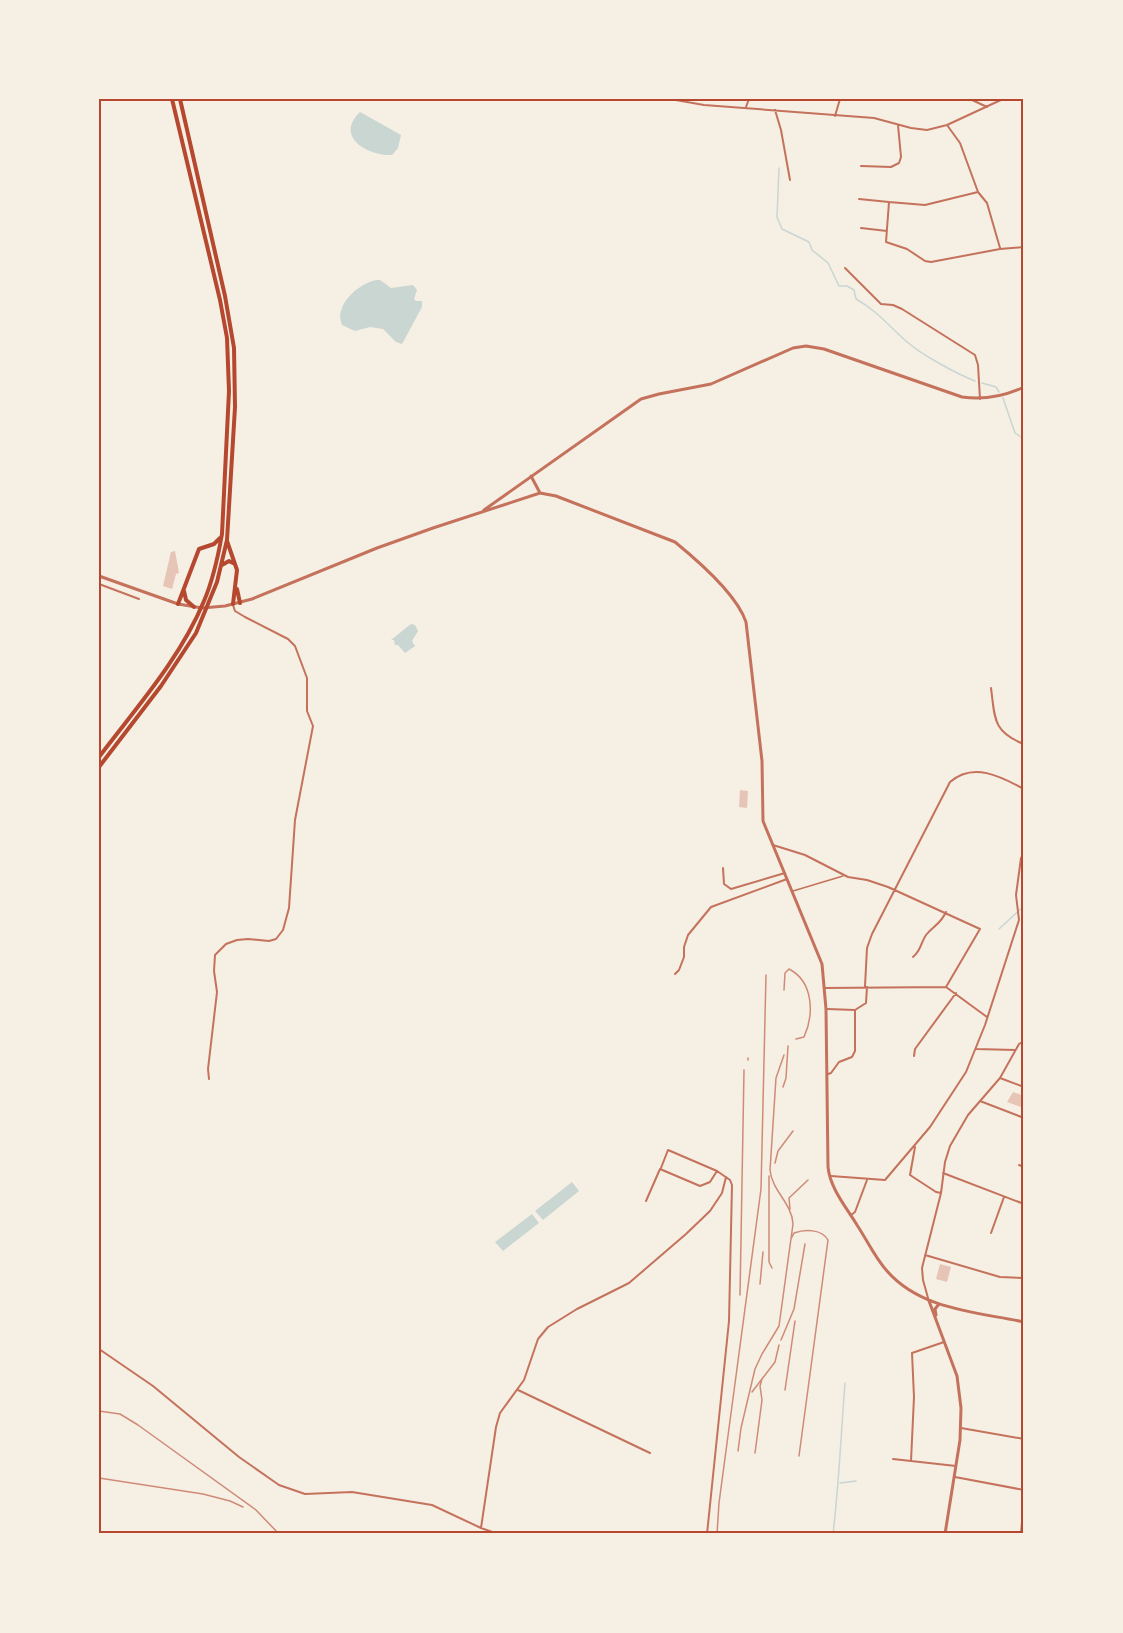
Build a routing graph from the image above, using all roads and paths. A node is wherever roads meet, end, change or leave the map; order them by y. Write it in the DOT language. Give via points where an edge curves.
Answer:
graph roads {
  1 [pos="172,99"];
  2 [pos="180,99"];
  3 [pos="670,99"];
  4 [pos="749,99"];
  5 [pos="840,99"];
  6 [pos="970,99"];
  7 [pos="1003,99"];
  8 [pos="746,107"];
  9 [pos="987,107"];
  10 [pos="775,110"];
  11 [pos="835,116"];
  12 [pos="898,124"];
  13 [pos="948,125"];
  14 [pos="861,166"];
  15 [pos="790,180"];
  16 [pos="978,192"];
  17 [pos="859,199"];
  18 [pos="889,202"];
  19 [pos="861,228"];
  20 [pos="887,231"];
  21 [pos="1024,247"];
  22 [pos="1000,249"];
  23 [pos="845,268"];
  24 [pos="99,371"];
  25 [pos="1024,387"];
  26 [pos="980,399"];
  27 [pos="99,420"];
  28 [pos="531,476"];
  29 [pos="540,493"];
  30 [pos="482,511"];
  31 [pos="222,534"];
  32 [pos="227,540"];
  33 [pos="209,545"];
  34 [pos="218,556"];
  35 [pos="236,564"];
  36 [pos="222,565"];
  37 [pos="99,576"];
  38 [pos="99,584"];
  39 [pos="236,584"];
  40 [pos="184,590"];
  41 [pos="139,599"];
  42 [pos="240,603"];
  43 [pos="178,604"];
  44 [pos="233,604"];
  45 [pos="194,607"];
  46 [pos="238,612"];
  47 [pos="992,688"];
  48 [pos="1024,744"];
  49 [pos="99,757"];
  50 [pos="99,767"];
  51 [pos="1024,789"];
  52 [pos="772,845"];
  53 [pos="786,849"];
  54 [pos="1024,853"];
  55 [pos="779,860"];
  56 [pos="723,868"];
  57 [pos="784,873"];
  58 [pos="844,876"];
  59 [pos="787,879"];
  60 [pos="894,890"];
  61 [pos="792,891"];
  62 [pos="946,912"];
  63 [pos="913,957"];
  64 [pos="675,974"];
  65 [pos="866,987"];
  66 [pos="946,987"];
  67 [pos="824,988"];
  68 [pos="956,993"];
  69 [pos="825,1009"];
  70 [pos="855,1010"];
  71 [pos="987,1017"];
  72 [pos="1024,1041"];
  73 [pos="976,1049"];
  74 [pos="1016,1050"];
  75 [pos="914,1056"];
  76 [pos="826,1074"];
  77 [pos="1000,1078"];
  78 [pos="209,1079"];
  79 [pos="1024,1087"];
  80 [pos="980,1101"];
  81 [pos="1024,1118"];
  82 [pos="916,1144"];
  83 [pos="1019,1165"];
  84 [pos="1024,1167"];
  85 [pos="660,1169"];
  86 [pos="717,1171"];
  87 [pos="943,1173"];
  88 [pos="829,1176"];
  89 [pos="726,1177"];
  90 [pos="867,1180"];
  91 [pos="941,1193"];
  92 [pos="1004,1196"];
  93 [pos="646,1201"];
  94 [pos="1024,1204"];
  95 [pos="853,1213"];
  96 [pos="991,1233"];
  97 [pos="925,1255"];
  98 [pos="1024,1278"];
  99 [pos="924,1287"];
  100 [pos="917,1295"];
  101 [pos="929,1301"];
  102 [pos="939,1304"];
  103 [pos="1024,1322"];
  104 [pos="940,1332"];
  105 [pos="944,1342"];
  106 [pos="99,1349"];
  107 [pos="518,1389"];
  108 [pos="962,1428"];
  109 [pos="1024,1439"];
  110 [pos="650,1453"];
  111 [pos="893,1459"];
  112 [pos="911,1461"];
  113 [pos="956,1466"];
  114 [pos="955,1478"];
  115 [pos="1024,1490"];
  116 [pos="1024,1498"];
  117 [pos="481,1528"];
  118 [pos="498,1534"];
  119 [pos="707,1534"];
  120 [pos="945,1534"];
  121 [pos="1021,1534"];
  1 -- 31 [label="main road" via="226,338 229,391"];
  2 -- 32 [label="main road" via="234,348 235,407"];
  3 -- 8 [label="street"];
  4 -- 8 [label="street"];
  5 -- 11 [label="street"];
  6 -- 9 [label="street"];
  7 -- 9 [label="street"];
  8 -- 10 [label="street"];
  9 -- 13 [label="street"];
  10 -- 11 [label="street"];
  10 -- 15 [label="street"];
  11 -- 12 [label="street" via="878,118"];
  12 -- 13 [label="street" via="927,130"];
  12 -- 14 [label="street" via="899,163 891,167"];
  13 -- 16 [label="street" via="960,143"];
  16 -- 18 [label="street" via="925,205"];
  16 -- 22 [label="street" via="987,203"];
  17 -- 18 [label="street"];
  18 -- 20 [label="street"];
  19 -- 20 [label="street"];
  20 -- 22 [label="street" via="886,242 931,262"];
  21 -- 22 [label="street"];
  23 -- 26 [label="street" via="881,304 902,309 975,355"];
  24 -- 27 [label="street"];
  25 -- 26 [label="street"];
  26 -- 28 [label="street" via="962,397 824,349 793,348 711,384 641,399"];
  28 -- 29 [label="street"];
  28 -- 30 [label="street"];
  29 -- 30 [label="street"];
  29 -- 52 [label="street" via="675,542 737,603 746,622 762,761 761,812"];
  30 -- 42 [label="street"];
  31 -- 33 [label="main road"];
  31 -- 34 [label="main road"];
  32 -- 35 [label="main road"];
  32 -- 36 [label="main road"];
  33 -- 34 [label="main road"];
  33 -- 40 [label="main road" via="200,549"];
  34 -- 49 [label="main road" via="203,603 185,638"];
  35 -- 36 [label="main road" via="229,561"];
  35 -- 39 [label="main road"];
  36 -- 50 [label="main road" via="189,644"];
  37 -- 43 [label="street"];
  38 -- 41 [label="street"];
  39 -- 42 [label="main road"];
  39 -- 44 [label="main road"];
  40 -- 43 [label="main road"];
  40 -- 45 [label="main road" via="186,600"];
  42 -- 44 [label="street"];
  42 -- 46 [label="street"];
  43 -- 45 [label="street"];
  44 -- 45 [label="street"];
  44 -- 46 [label="street"];
  46 -- 78 [label="street" via="295,646 306,678 306,711 313,726 297,801 290,908 276,939 237,940 215,955 217,992"];
  47 -- 48 [label="street" via="996,723 1005,734"];
  51 -- 60 [label="street" via="984,772 954,778 942,794"];
  52 -- 53 [label="street"];
  52 -- 55 [label="street"];
  53 -- 55 [label="street"];
  53 -- 58 [label="street"];
  54 -- 71 [label="street" via="1016,895 1020,913"];
  55 -- 57 [label="street"];
  56 -- 57 [label="street" via="724,884 731,889"];
  57 -- 59 [label="street"];
  58 -- 60 [label="street"];
  58 -- 61 [label="lane"];
  59 -- 61 [label="street"];
  59 -- 64 [label="street" via="711,907 688,935 684,957"];
  60 -- 62 [label="street"];
  60 -- 65 [label="street" via="869,941"];
  61 -- 67 [label="street" via="819,952"];
  62 -- 63 [label="street"];
  62 -- 66 [label="street" via="980,928"];
  65 -- 66 [label="street"];
  65 -- 67 [label="street"];
  65 -- 70 [label="street" via="866,1003"];
  66 -- 68 [label="street"];
  67 -- 69 [label="street"];
  68 -- 71 [label="street"];
  68 -- 75 [label="street" via="915,1049"];
  69 -- 70 [label="street"];
  69 -- 76 [label="street"];
  70 -- 76 [label="street" via="855,1051"];
  71 -- 73 [label="street"];
  72 -- 74 [label="street"];
  73 -- 74 [label="street"];
  73 -- 82 [label="street" via="955,1092"];
  74 -- 77 [label="street"];
  76 -- 88 [label="street"];
  77 -- 79 [label="street"];
  77 -- 80 [label="street"];
  80 -- 81 [label="street"];
  80 -- 87 [label="street" via="958,1132"];
  82 -- 90 [label="street" via="885,1180"];
  82 -- 91 [label="street" via="910,1175"];
  83 -- 84 [label="street"];
  85 -- 86 [label="street" via="700,1186 710,1182"];
  85 -- 86 [label="street" via="668,1150"];
  85 -- 93 [label="street"];
  86 -- 89 [label="street"];
  87 -- 91 [label="street"];
  87 -- 92 [label="street"];
  88 -- 90 [label="street"];
  88 -- 95 [label="street"];
  89 -- 107 [label="street" via="722,1193 710,1211 686,1234 629,1282 548,1327 538,1339"];
  89 -- 119 [label="street" via="732,1185 729,1321"];
  90 -- 95 [label="street"];
  91 -- 97 [label="street"];
  92 -- 94 [label="street"];
  92 -- 96 [label="street"];
  95 -- 100 [label="street" via="887,1271"];
  97 -- 98 [label="street" via="1000,1277"];
  97 -- 99 [label="street"];
  99 -- 100 [label="street"];
  99 -- 101 [label="street"];
  100 -- 101 [label="street"];
  101 -- 102 [label="street"];
  101 -- 104 [label="street"];
  102 -- 103 [label="street"];
  102 -- 104 [label="street" via="935,1313"];
  104 -- 105 [label="street"];
  105 -- 108 [label="street" via="960,1390"];
  105 -- 112 [label="street" via="912,1353"];
  106 -- 117 [label="street" via="153,1386 279,1485 305,1494 352,1492 432,1505"];
  107 -- 110 [label="street"];
  107 -- 117 [label="street" via="500,1413 496,1426"];
  108 -- 109 [label="street"];
  108 -- 113 [label="street"];
  111 -- 112 [label="street"];
  112 -- 113 [label="street"];
  113 -- 114 [label="street"];
  114 -- 115 [label="street"];
  114 -- 120 [label="street"];
  116 -- 121 [label="street"];
  117 -- 118 [label="street"];
}
